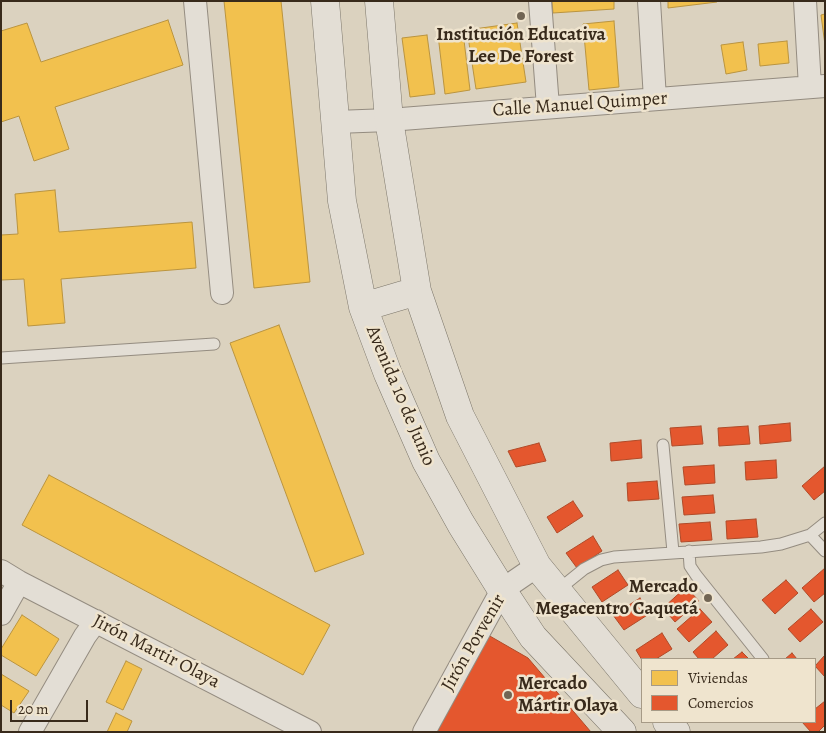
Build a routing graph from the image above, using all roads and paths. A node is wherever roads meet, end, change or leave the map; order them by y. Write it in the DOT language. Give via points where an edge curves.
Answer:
graph roads {
  1 [pos="195,1"];
  2 [pos="325,1"];
  3 [pos="379,1"];
  4 [pos="540,1"];
  5 [pos="649,1"];
  6 [pos="805,1"];
  7 [pos="818,86"];
  8 [pos="655,99"];
  9 [pos="548,107"];
  10 [pos="389,120"];
  11 [pos="336,122"];
  12 [pos="417,291"];
  13 [pos="222,292"];
  14 [pos="363,307"];
  15 [pos="214,344"];
  16 [pos="1,358"];
  17 [pos="663,445"];
  18 [pos="825,524"];
  19 [pos="810,535"];
  20 [pos="689,551"];
  21 [pos="825,551"];
  22 [pos="673,552"];
  23 [pos="537,566"];
  24 [pos="10,577"];
  25 [pos="502,590"];
  26 [pos="558,590"];
  27 [pos="1,614"];
  28 [pos="96,621"];
  29 [pos="763,658"];
  30 [pos="641,693"];
  31 [pos="30,732"];
  32 [pos="310,732"];
  33 [pos="424,732"];
  34 [pos="622,732"];
  1 -- 13 [label="street"];
  2 -- 11 [label="street, Avenida 10 de Junio"];
  3 -- 10 [label="street"];
  4 -- 9 [label="street"];
  5 -- 8 [label="street"];
  6 -- 7 [label="street"];
  7 -- 8 [label="street, Calle Manuel Quimper"];
  8 -- 9 [label="street, Calle Manuel Quimper"];
  9 -- 10 [label="street, Calle Manuel Quimper"];
  10 -- 11 [label="street, Calle Manuel Quimper"];
  10 -- 12 [label="street"];
  11 -- 14 [label="street, Avenida 10 de Junio" via="342,201"];
  12 -- 14 [label="street"];
  12 -- 23 [label="street" via="460,416"];
  14 -- 25 [label="street, Avenida 10 de Junio" via="426,461"];
  15 -- 16 [label="lane"];
  17 -- 22 [label="lane"];
  18 -- 19 [label="lane"];
  19 -- 20 [label="lane" via="761,547"];
  19 -- 21 [label="lane"];
  20 -- 22 [label="lane"];
  20 -- 29 [label="lane" via="690,566 696,575"];
  22 -- 26 [label="lane" via="628,554 601,560 584,568"];
  23 -- 25 [label="street, Jirón Porvenir"];
  23 -- 26 [label="street"];
  24 -- 27 [label="street"];
  24 -- 28 [label="street, Jirón Martir Olaya"];
  25 -- 33 [label="street, Jirón Porvenir"];
  25 -- 34 [label="street, Avenida 10 de Junio" via="534,637"];
  26 -- 30 [label="street"];
  28 -- 31 [label="street"];
  28 -- 32 [label="street, Jirón Martir Olaya"];
}
